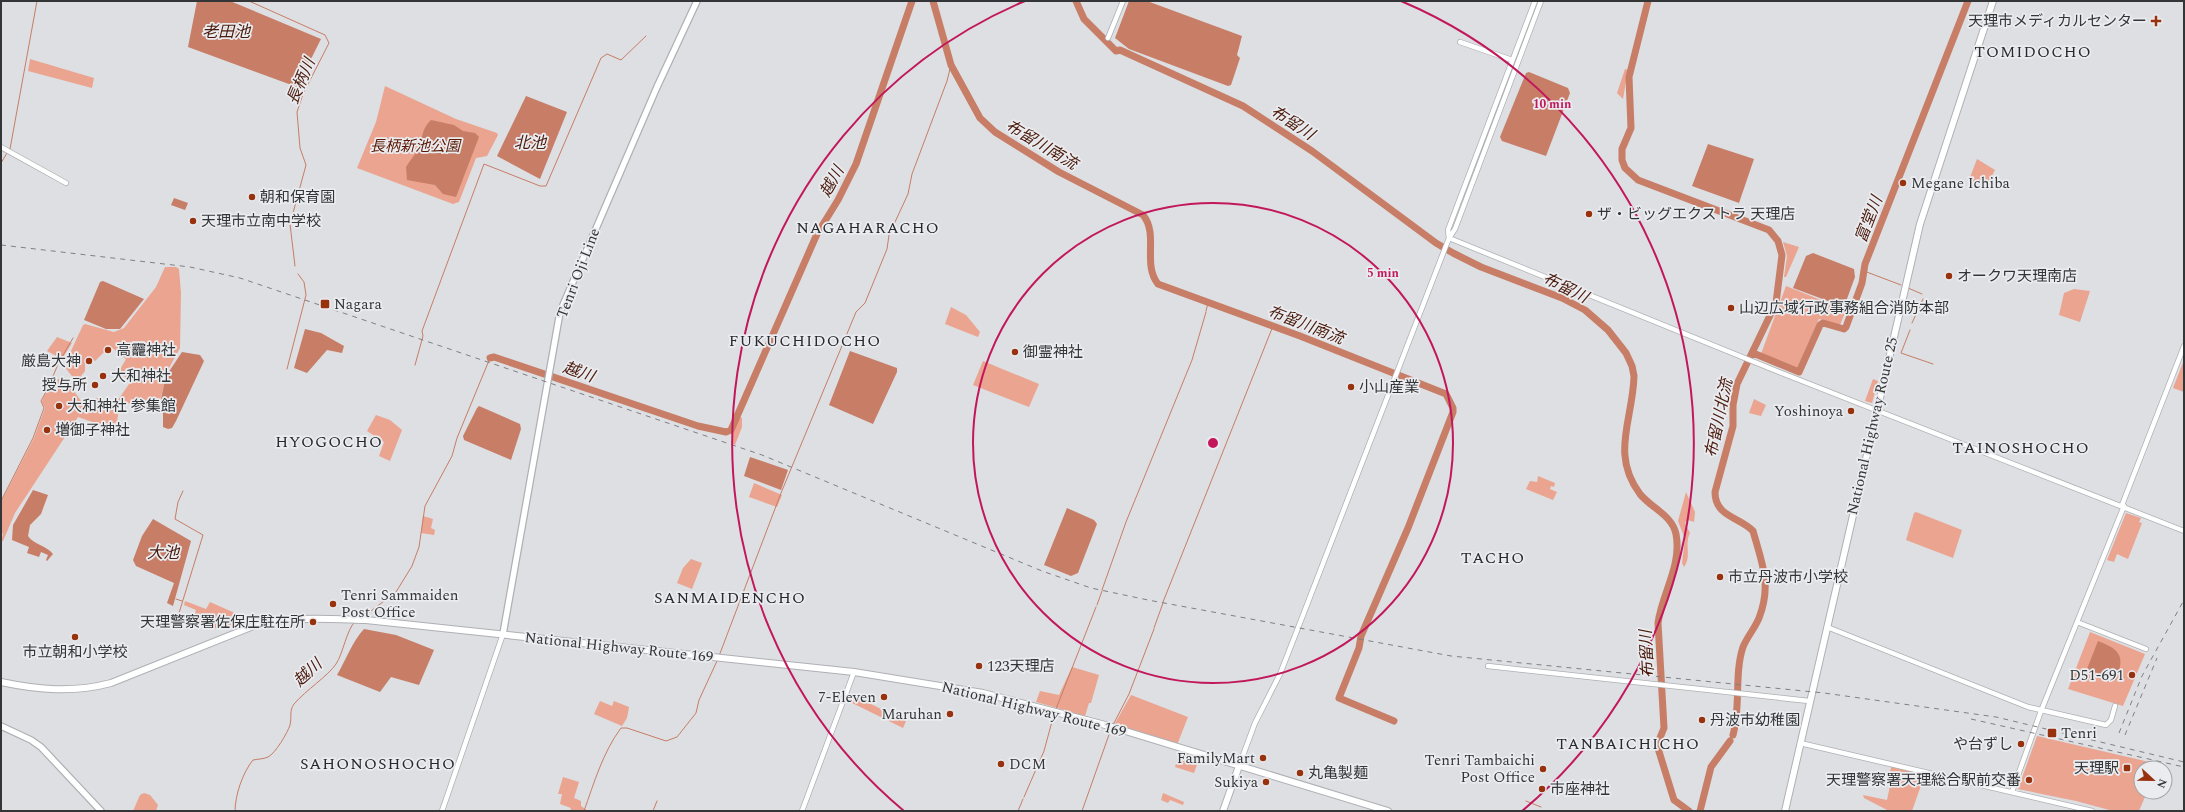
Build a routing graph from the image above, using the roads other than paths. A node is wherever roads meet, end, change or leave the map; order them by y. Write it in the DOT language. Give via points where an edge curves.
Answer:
graph roads {
  1 [pos="697,1"];
  2 [pos="1123,1"];
  3 [pos="1535,1"];
  4 [pos="1540,1"];
  5 [pos="1993,1"];
  6 [pos="1108,38"];
  7 [pos="1460,42"];
  8 [pos="1512,60"];
  9 [pos="1,147"];
  10 [pos="66,183"];
  11 [pos="1449,239"];
  12 [pos="2184,346"];
  13 [pos="1876,410"];
  14 [pos="2123,506"];
  15 [pos="2184,530"];
  16 [pos="2077,622"];
  17 [pos="1827,627"];
  18 [pos="503,634"];
  19 [pos="2146,649"];
  20 [pos="1488,666"];
  21 [pos="854,672"];
  22 [pos="1,682"];
  23 [pos="1809,701"];
  24 [pos="2115,706"];
  25 [pos="2041,711"];
  26 [pos="1,726"];
  27 [pos="1800,743"];
  28 [pos="1239,766"];
  29 [pos="2012,792"];
  30 [pos="2081,810"];
  31 [pos="101,811"];
  32 [pos="442,811"];
  33 [pos="802,811"];
  34 [pos="1224,811"];
  35 [pos="1388,811"];
  36 [pos="1785,811"];
  37 [pos="2092,811"];
  1 -- 18 [label="main road, Tenri Oji Line" via="564,301"];
  2 -- 6 [label="street"];
  3 -- 8 [label="street"];
  4 -- 11 [label="street" via="1455,229"];
  5 -- 13 [label="highway, National Highway Route 25" via="1920,224"];
  7 -- 8 [label="street"];
  8 -- 11 [label="street" via="1448,230"];
  9 -- 10 [label="street"];
  11 -- 13 [label="street"];
  11 -- 28 [label="street" via="1280,674 1254,723"];
  12 -- 14 [label="street"];
  13 -- 14 [label="street"];
  13 -- 17 [label="highway, National Highway Route 25"];
  14 -- 15 [label="street"];
  14 -- 16 [label="street"];
  16 -- 19 [label="street"];
  16 -- 25 [label="street"];
  17 -- 23 [label="highway, National Highway Route 25"];
  17 -- 25 [label="street"];
  18 -- 21 [label="highway, National Highway Route 169"];
  18 -- 22 [label="highway, National Highway Route 169" via="366,620 287,619 240,630 112,683 93,688 46,690"];
  18 -- 32 [label="street"];
  20 -- 23 [label="street"];
  21 -- 28 [label="highway, National Highway Route 169" via="983,693 1109,726"];
  21 -- 33 [label="street"];
  23 -- 27 [label="highway, National Highway Route 25"];
  24 -- 25 [label="street" via="2112,720 2106,725"];
  25 -- 29 [label="street"];
  26 -- 31 [label="main road" via="41,747"];
  27 -- 29 [label="street"];
  27 -- 36 [label="highway, National Highway Route 25"];
  28 -- 34 [label="highway"];
  28 -- 35 [label="highway"];
  29 -- 30 [label="street"];
  30 -- 37 [label="street"];
}
